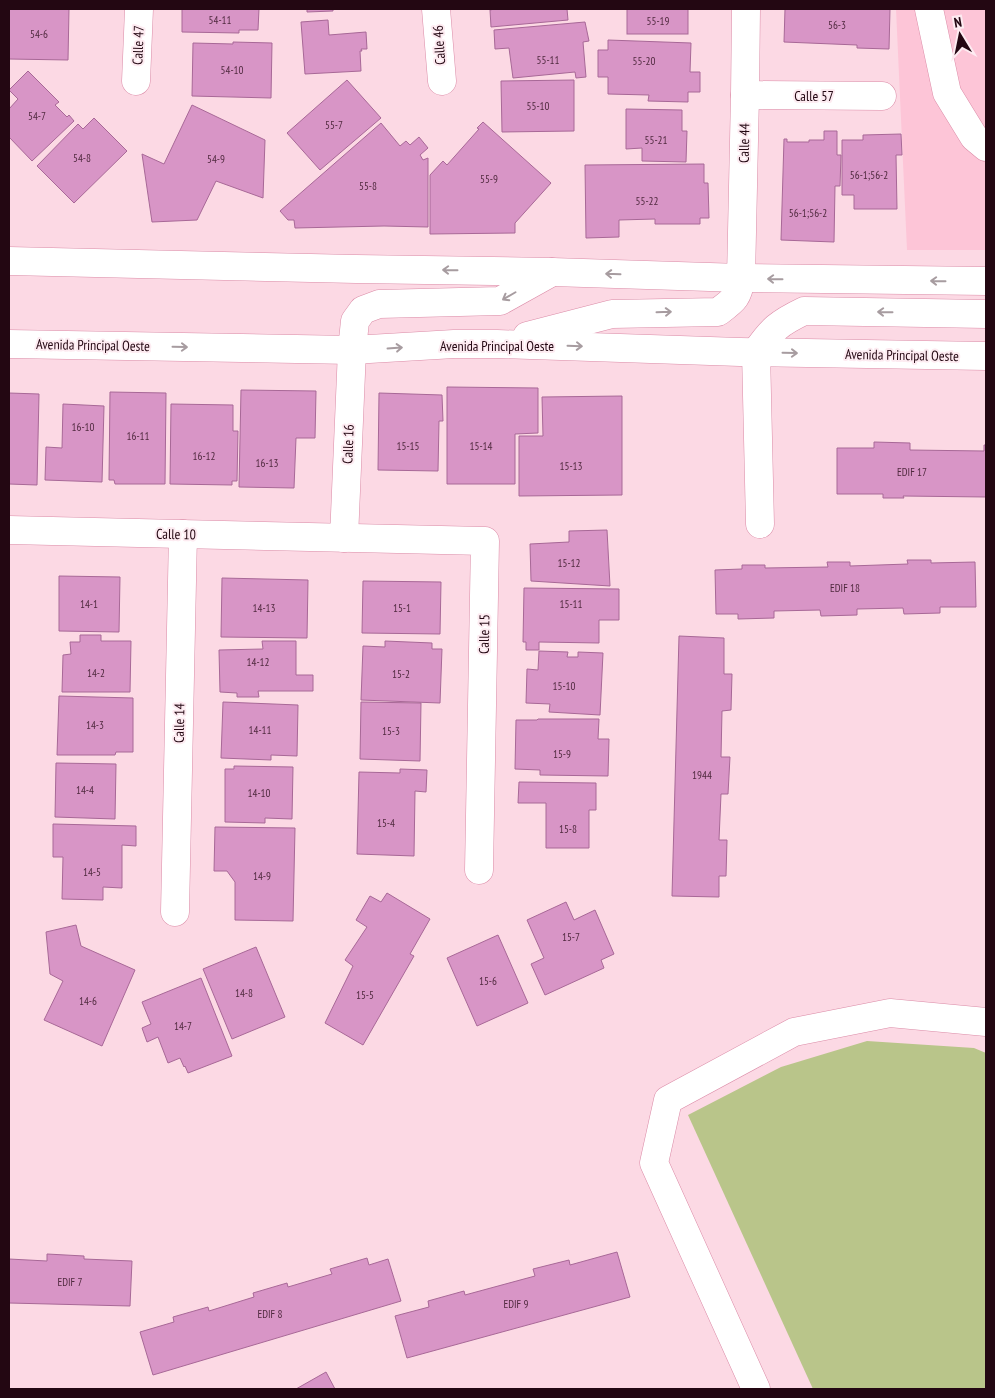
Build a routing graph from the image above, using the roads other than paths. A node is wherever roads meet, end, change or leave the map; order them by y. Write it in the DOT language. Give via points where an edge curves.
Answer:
graph roads {
  1 [pos="139,9"];
  2 [pos="436,9"];
  3 [pos="746,9"];
  4 [pos="929,9"];
  5 [pos="136,81"];
  6 [pos="442,81"];
  7 [pos="745,95"];
  8 [pos="882,96"];
  9 [pos="986,147"];
  10 [pos="9,261"];
  11 [pos="552,272"];
  12 [pos="741,278"];
  13 [pos="986,281"];
  14 [pos="986,314"];
  15 [pos="9,344"];
  16 [pos="497,344"];
  17 [pos="352,350"];
  18 [pos="756,352"];
  19 [pos="986,356"];
  20 [pos="760,524"];
  21 [pos="9,530"];
  22 [pos="183,534"];
  23 [pos="344,538"];
  24 [pos="479,870"];
  25 [pos="175,912"];
  26 [pos="986,1022"];
  27 [pos="756,1389"];
  1 -- 5 [label="main road, Calle 47"];
  2 -- 6 [label="main road, Calle 46"];
  3 -- 7 [label="main road, Calle 44"];
  4 -- 9 [label="main road" via="947,93 974,137"];
  7 -- 8 [label="main road, Calle 57"];
  7 -- 12 [label="main road, Calle 44"];
  11 -- 10 [label="main road, one-way"];
  12 -- 11 [label="main road, one-way"];
  11 -- 17 [label="main road, Calle 16, one-way" via="500,301 379,304 363,310 355,321"];
  13 -- 12 [label="main road, one-way"];
  16 -- 12 [label="main road, one-way" via="612,314 718,312 739,293"];
  14 -- 18 [label="main road, one-way" via="804,311 784,320"];
  15 -- 17 [label="main road, Avenida Principal Oeste, one-way"];
  17 -- 16 [label="main road, Avenida Principal Oeste, one-way"];
  16 -- 18 [label="main road, Avenida Principal Oeste, one-way"];
  17 -- 23 [label="main road, Calle 16"];
  18 -- 19 [label="main road, Avenida Principal Oeste, one-way"];
  18 -- 20 [label="main road"];
  21 -- 22 [label="main road, Calle 10"];
  22 -- 23 [label="main road, Calle 10"];
  22 -- 25 [label="main road, Calle 14"];
  23 -- 24 [label="main road, Calle 15" via="485,541"];
  26 -- 27 [label="main road" via="890,1012 794,1032 668,1100 654,1163"];
}
